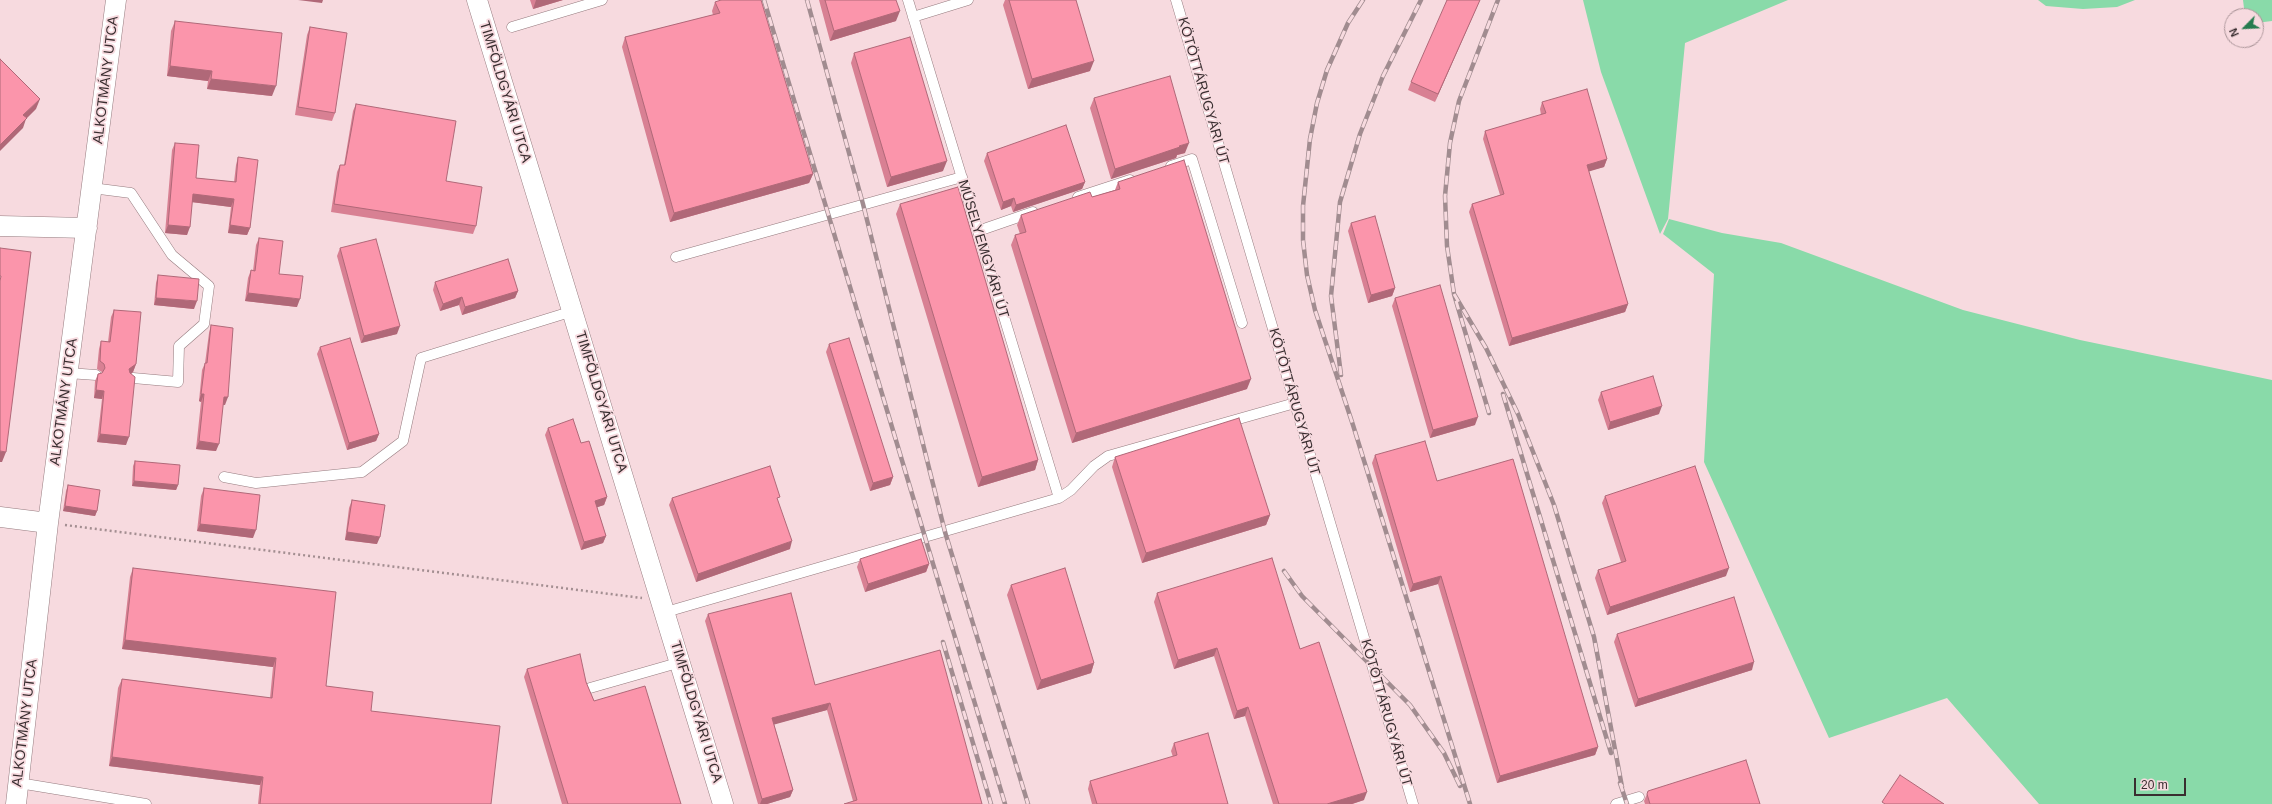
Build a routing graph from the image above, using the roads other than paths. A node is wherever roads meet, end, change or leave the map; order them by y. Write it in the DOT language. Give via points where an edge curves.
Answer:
graph roads {
  1 [pos="116,0"];
  2 [pos="476,0"];
  3 [pos="602,0"];
  4 [pos="908,0"];
  5 [pos="968,0"];
  6 [pos="1176,0"];
  7 [pos="913,17"];
  8 [pos="512,27"];
  9 [pos="1163,169"];
  10 [pos="1140,176"];
  11 [pos="962,177"];
  12 [pos="92,188"];
  13 [pos="1066,201"];
  14 [pos="1044,209"];
  15 [pos="0,226"];
  16 [pos="87,228"];
  17 [pos="978,231"];
  18 [pos="676,257"];
  19 [pos="573,311"];
  20 [pos="1242,324"];
  21 [pos="68,373"];
  22 [pos="96,375"];
  23 [pos="133,378"];
  24 [pos="1295,403"];
  25 [pos="224,477"];
  26 [pos="1059,498"];
  27 [pos="0,517"];
  28 [pos="48,523"];
  29 [pos="664,606"];
  30 [pos="681,662"];
  31 [pos="590,688"];
  32 [pos="18,783"];
  33 [pos="1639,797"];
  34 [pos="16,804"];
  35 [pos="146,804"];
  36 [pos="723,804"];
  37 [pos="1412,804"];
  38 [pos="1616,804"];
  1 -- 12 [label="street, ALKOTMÁNY UTCA"];
  2 -- 19 [label="street, TIMFÖLDGYÁRI UTCA"];
  3 -- 8 [label="lane"];
  4 -- 7 [label="lane, MŰSELYEMGYÁRI ÚT"];
  5 -- 7 [label="lane"];
  6 -- 24 [label="lane, KÖTÖTTÁRUGYÁRI ÚT"];
  7 -- 11 [label="lane, MŰSELYEMGYÁRI ÚT"];
  9 -- 20 [label="lane" via="1192,159"];
  10 -- 13 [label="lane"];
  11 -- 17 [label="lane, MŰSELYEMGYÁRI ÚT"];
  11 -- 18 [label="lane"];
  12 -- 16 [label="street, ALKOTMÁNY UTCA"];
  12 -- 23 [label="lane" via="131,193 172,255 209,286 204,324 179,346 178,382"];
  14 -- 17 [label="lane"];
  15 -- 16 [label="street"];
  16 -- 21 [label="street, ALKOTMÁNY UTCA"];
  17 -- 26 [label="lane, MŰSELYEMGYÁRI ÚT"];
  19 -- 25 [label="lane" via="421,358 403,441 362,472 256,483"];
  19 -- 29 [label="street, TIMFÖLDGYÁRI UTCA"];
  21 -- 22 [label="lane"];
  21 -- 28 [label="street, ALKOTMÁNY UTCA"];
  24 -- 26 [label="lane" via="1108,456"];
  24 -- 37 [label="lane, KÖTÖTTÁRUGYÁRI ÚT"];
  26 -- 29 [label="lane"];
  27 -- 28 [label="street"];
  28 -- 32 [label="street, ALKOTMÁNY UTCA"];
  29 -- 30 [label="street, TIMFÖLDGYÁRI UTCA"];
  30 -- 31 [label="lane"];
  30 -- 36 [label="street, TIMFÖLDGYÁRI UTCA"];
  32 -- 34 [label="street, ALKOTMÁNY UTCA"];
  32 -- 35 [label="lane"];
  33 -- 38 [label="lane"];
}
